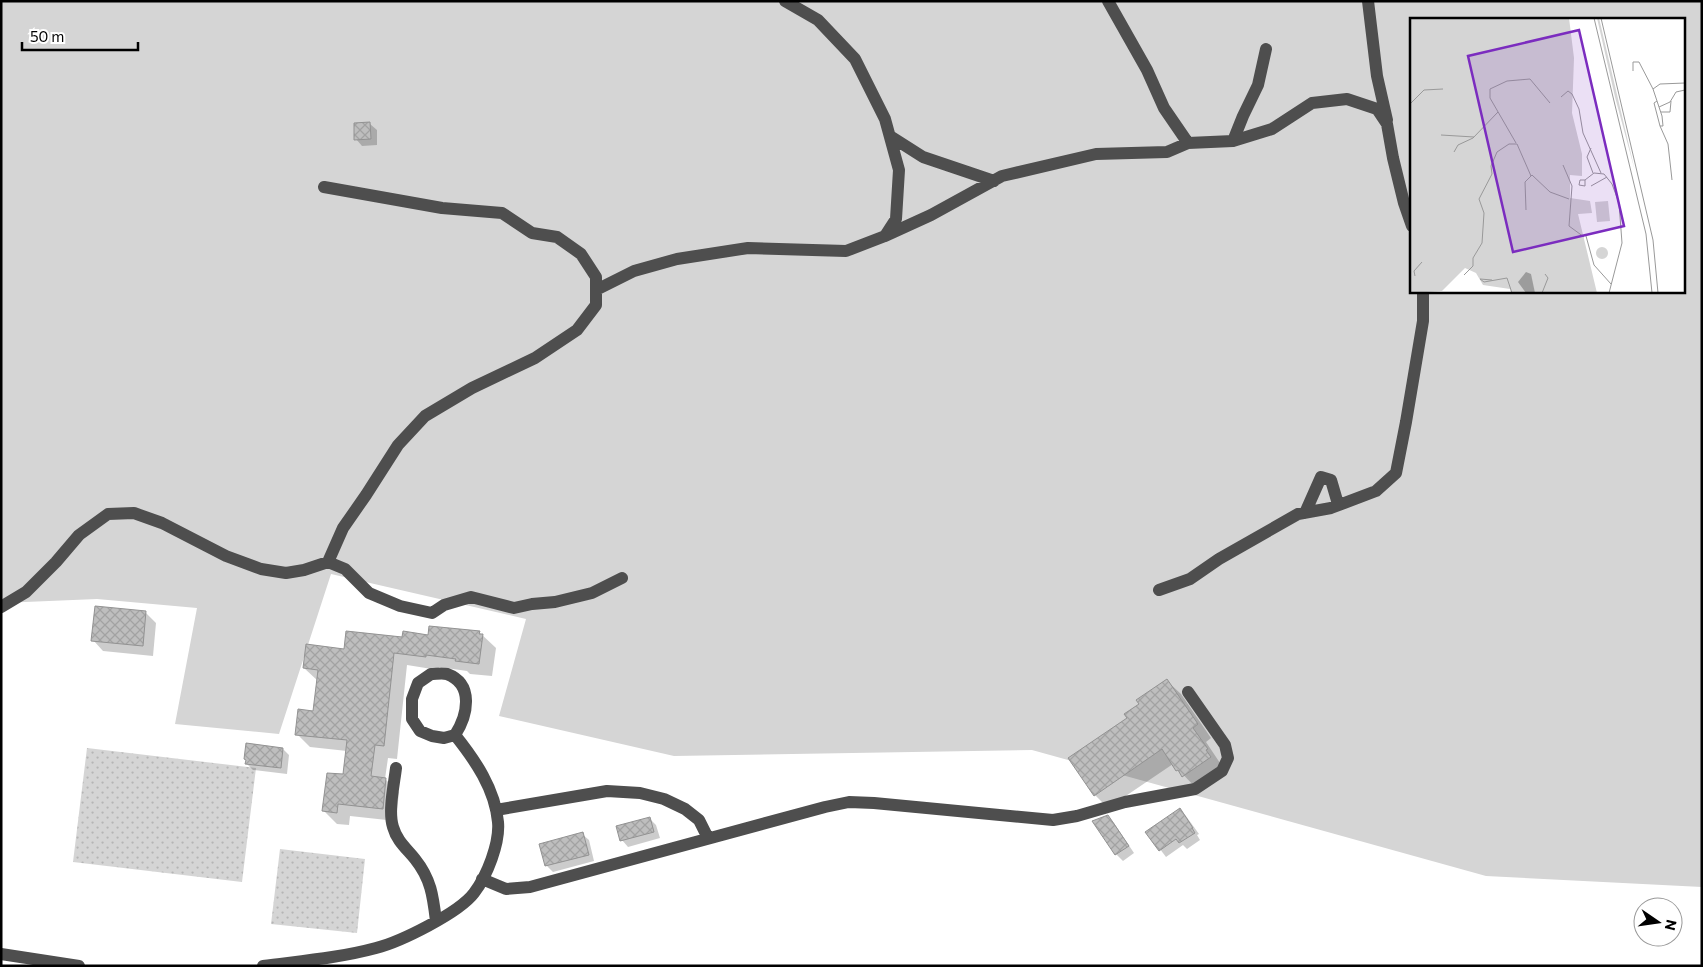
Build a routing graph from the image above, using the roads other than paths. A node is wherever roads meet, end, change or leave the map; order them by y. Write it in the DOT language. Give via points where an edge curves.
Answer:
graph roads {
  1 [pos="785,1"];
  2 [pos="1108,1"];
  3 [pos="1368,1"];
  4 [pos="1266,49"];
  5 [pos="1388,124"];
  6 [pos="890,136"];
  7 [pos="1233,141"];
  8 [pos="1188,143"];
  9 [pos="994,181"];
  10 [pos="324,187"];
  11 [pos="1410,220"];
  12 [pos="885,236"];
  13 [pos="596,290"];
  14 [pos="1423,292"];
  15 [pos="1338,504"];
  16 [pos="1305,512"];
  17 [pos="328,562"];
  18 [pos="622,578"];
  19 [pos="1159,590"];
  20 [pos="1,608"];
  21 [pos="1188,692"];
  22 [pos="455,734"];
  23 [pos="396,768"];
  24 [pos="496,810"];
  25 [pos="708,838"];
  26 [pos="482,880"];
  27 [pos="436,920"];
  28 [pos="1,954"];
  29 [pos="79,966"];
  30 [pos="263,966"];
  1 -- 6 [label="lane" via="818,20 855,59"];
  2 -- 8 [label="lane" via="1147,70 1164,108"];
  3 -- 5 [label="lane" via="1377,76"];
  4 -- 7 [label="lane" via="1258,85"];
  5 -- 7 [label="lane" via="1377,109 1347,99 1312,103 1272,129"];
  5 -- 11 [label="lane" via="1393,158"];
  6 -- 9 [label="lane" via="923,157"];
  6 -- 12 [label="lane" via="899,170 896,218"];
  7 -- 8 [label="lane"];
  8 -- 9 [label="lane" via="1167,152 1096,154 1002,176"];
  9 -- 12 [label="lane"];
  10 -- 13 [label="lane" via="442,208 502,213 532,233 557,237 582,254 596,277"];
  12 -- 13 [label="lane" via="846,251 748,248 677,259 634,271"];
  13 -- 17 [label="lane" via="596,305 577,330 535,358 472,388 425,416 398,445 343,528"];
  14 -- 15 [label="lane" via="1423,321 1396,473 1376,491"];
  15 -- 16 [label="lane"];
  15 -- 16 [label="lane" via="1331,480 1321,477"];
  16 -- 19 [label="lane" via="1219,559 1190,579"];
  17 -- 18 [label="lane" via="346,569 369,593 400,606 432,613 444,605 471,598 514,608 555,602 592,593"];
  17 -- 20 [label="lane" via="286,573 262,569 226,556 162,523 134,513 108,514 79,535 26,592"];
  21 -- 25 [label="lane" via="1226,745 1228,758 1222,771 1195,789 1053,820 849,802"];
  22 -- 22 [label="lane" via="462,724 466,692 458,680 445,674 431,674 418,683 412,700 412,719 420,731 432,736 444,738"];
  22 -- 24 [label="lane" via="487,783"];
  23 -- 27 [label="lane" via="392,826 398,841 426,874 432,888"];
  24 -- 25 [label="lane" via="607,791 640,793 685,808 699,820"];
  24 -- 26 [label="lane" via="498,837"];
  25 -- 26 [label="lane" via="530,887 506,889"];
  26 -- 27 [label="lane" via="467,900"];
  27 -- 30 [label="lane" via="401,940 377,948"];
  28 -- 29 [label="lane"];
}
